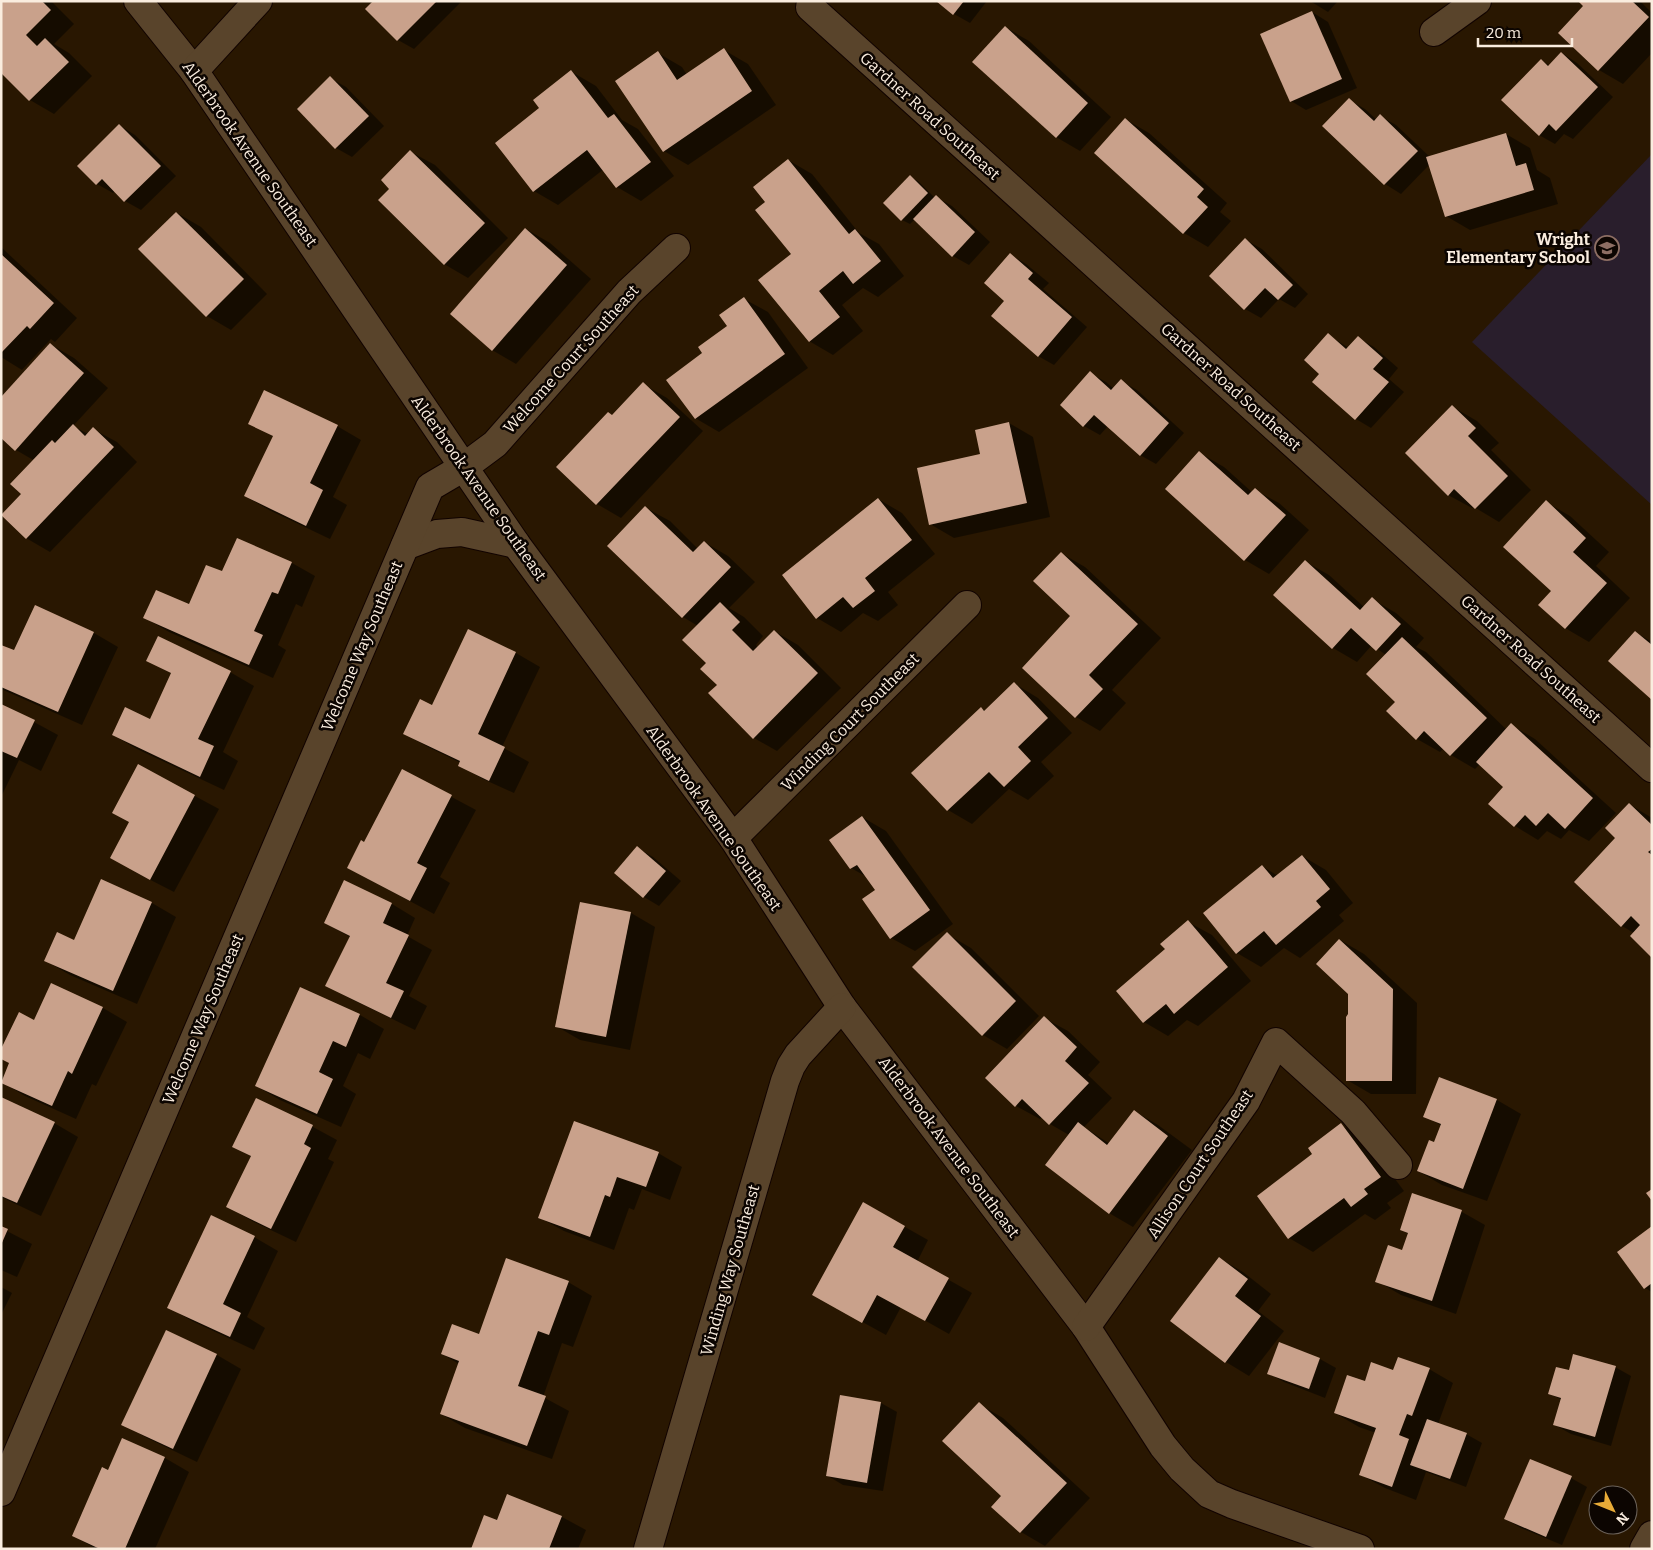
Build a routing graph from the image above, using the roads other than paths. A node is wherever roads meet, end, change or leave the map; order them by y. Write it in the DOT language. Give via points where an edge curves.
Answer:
graph roads {
  1 [pos="138,1"];
  2 [pos="258,1"];
  3 [pos="1477,1"];
  4 [pos="810,7"];
  5 [pos="1434,32"];
  6 [pos="194,71"];
  7 [pos="676,248"];
  8 [pos="464,467"];
  9 [pos="516,544"];
  10 [pos="405,546"];
  11 [pos="967,605"];
  12 [pos="1652,768"];
  13 [pos="733,838"];
  14 [pos="842,1007"];
  15 [pos="1398,1166"];
  16 [pos="1086,1327"];
  17 [pos="1,1492"];
  18 [pos="1652,1535"];
  19 [pos="648,1549"];
  20 [pos="1360,1549"];
  21 [pos="1644,1549"];
  1 -- 6 [label="street, Alderbrook Avenue Southeast"];
  2 -- 6 [label="street"];
  3 -- 5 [label="street"];
  4 -- 12 [label="street, Gardner Road Southeast"];
  6 -- 8 [label="street, Alderbrook Avenue Southeast"];
  7 -- 8 [label="street, Welcome Court Southeast" via="629,292 495,444"];
  8 -- 9 [label="street, Alderbrook Avenue Southeast"];
  8 -- 10 [label="street, Welcome Way Southeast" via="430,487"];
  9 -- 10 [label="street, Welcome Way Southeast" via="462,532 437,534"];
  9 -- 13 [label="street, Alderbrook Avenue Southeast"];
  10 -- 17 [label="street, Welcome Way Southeast"];
  11 -- 13 [label="street, Winding Court Southeast"];
  13 -- 14 [label="street, Alderbrook Avenue Southeast"];
  14 -- 16 [label="street, Alderbrook Avenue Southeast"];
  14 -- 19 [label="street, Winding Way Southeast" via="798,1056 785,1081"];
  15 -- 16 [label="street, Allison Court Southeast" via="1353,1112 1276,1042 1246,1101"];
  16 -- 20 [label="street, Alderbrook Avenue Southeast" via="1163,1446 1209,1494"];
  18 -- 21 [label="street"];
}
